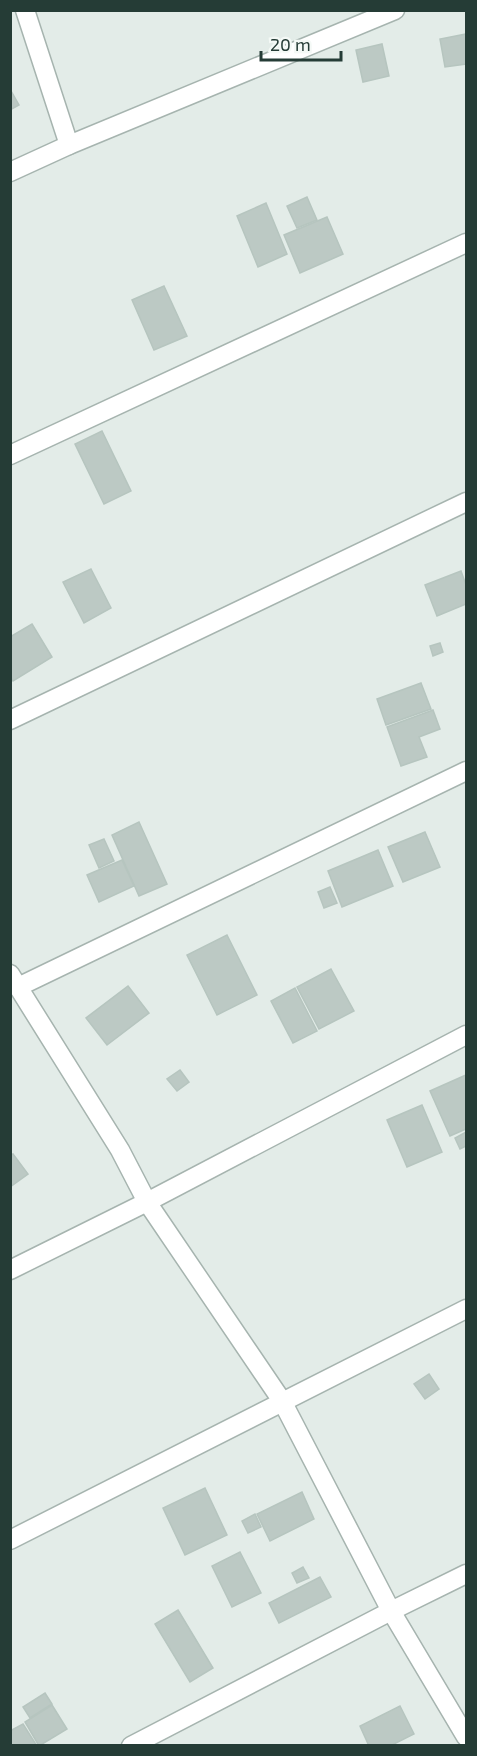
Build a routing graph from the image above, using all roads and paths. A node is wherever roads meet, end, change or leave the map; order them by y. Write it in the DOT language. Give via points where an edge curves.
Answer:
graph roads {
  1 [pos="25,10"];
  2 [pos="395,10"];
  3 [pos="69,145"];
  4 [pos="10,172"];
  5 [pos="466,243"];
  6 [pos="10,455"];
  7 [pos="466,502"];
  8 [pos="10,720"];
  9 [pos="466,771"];
  10 [pos="14,981"];
  11 [pos="466,1035"];
  12 [pos="147,1202"];
  13 [pos="10,1270"];
  14 [pos="466,1309"];
  15 [pos="282,1401"];
  16 [pos="10,1540"];
  17 [pos="466,1574"];
  18 [pos="391,1611"];
  19 [pos="466,1737"];
  20 [pos="131,1746"];
  1 -- 3 [label="street"];
  2 -- 3 [label="street"];
  3 -- 4 [label="street"];
  5 -- 6 [label="street"];
  7 -- 8 [label="street"];
  9 -- 10 [label="street"];
  10 -- 12 [label="street" via="120,1150"];
  11 -- 12 [label="street"];
  12 -- 13 [label="street"];
  12 -- 15 [label="street"];
  14 -- 15 [label="street"];
  15 -- 16 [label="street"];
  15 -- 18 [label="street"];
  17 -- 18 [label="street"];
  18 -- 19 [label="street"];
  18 -- 20 [label="street"];
}
